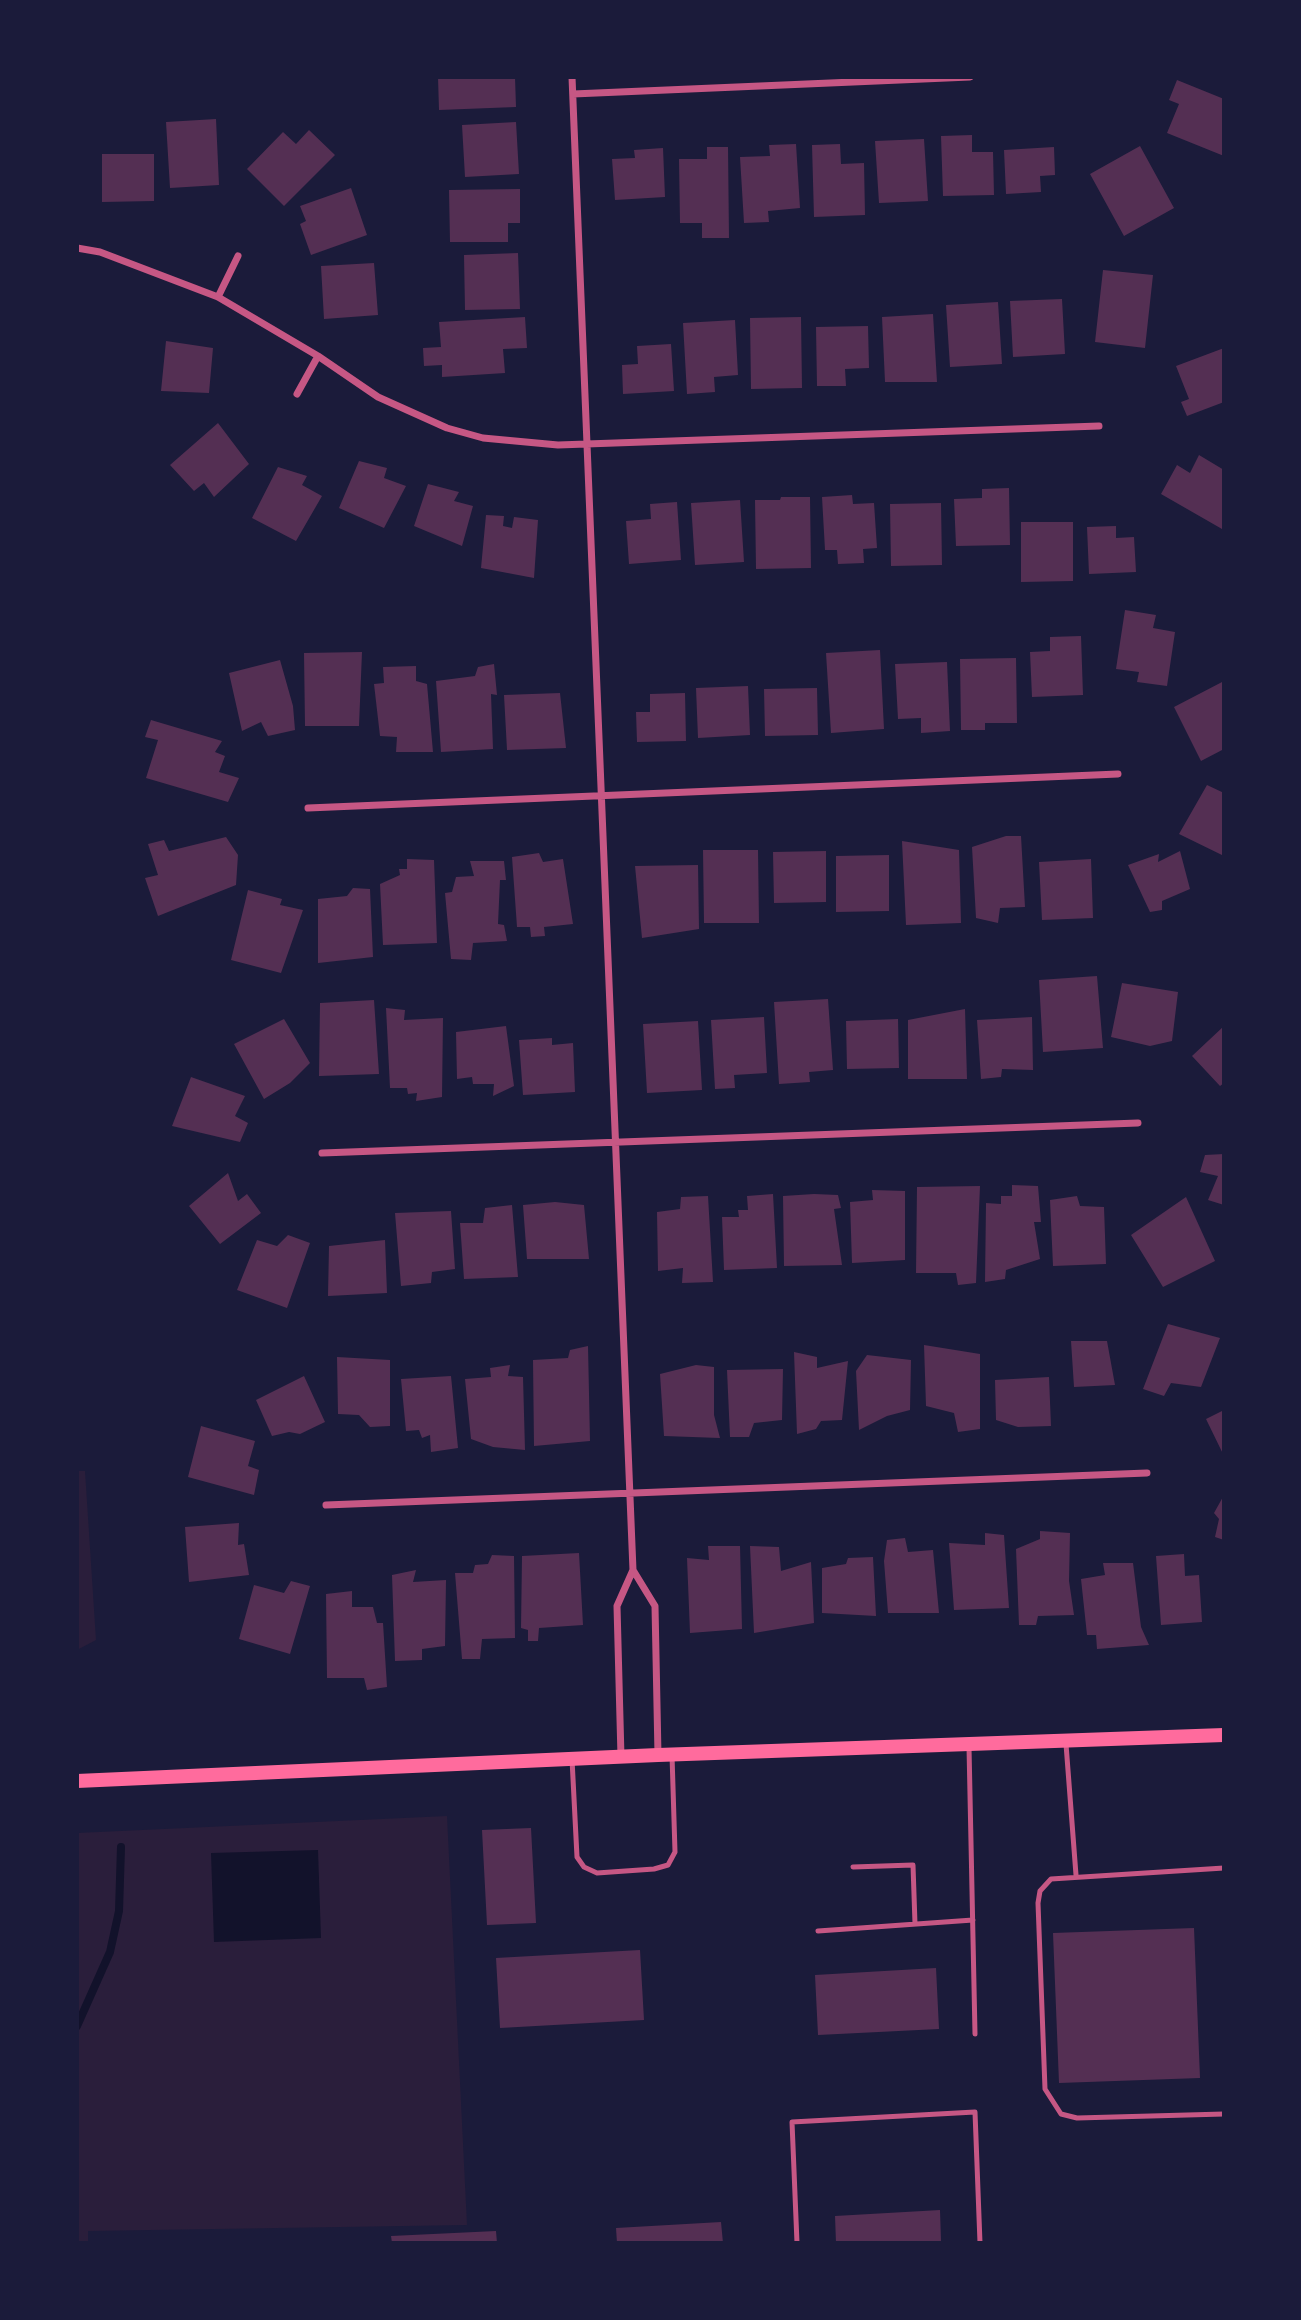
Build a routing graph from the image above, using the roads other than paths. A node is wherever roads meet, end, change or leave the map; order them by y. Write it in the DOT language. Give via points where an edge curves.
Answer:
graph roads {
  1 [pos="572,77"];
  2 [pos="970,77"];
  3 [pos="573,94"];
  4 [pos="77,248"];
  5 [pos="238,256"];
  6 [pos="218,297"];
  7 [pos="318,356"];
  8 [pos="297,394"];
  9 [pos="1099,426"];
  10 [pos="587,445"];
  11 [pos="1118,774"];
  12 [pos="601,795"];
  13 [pos="308,808"];
  14 [pos="1138,1123"];
  15 [pos="616,1144"];
  16 [pos="322,1153"];
  17 [pos="1147,1472"];
  18 [pos="630,1493"];
  19 [pos="326,1505"];
  20 [pos="633,1570"];
  21 [pos="1224,1735"];
  22 [pos="1066,1741"];
  23 [pos="969,1744"];
  24 [pos="665,1755"];
  25 [pos="621,1757"];
  26 [pos="572,1759"];
  27 [pos="77,1781"];
  28 [pos="853,1867"];
  29 [pos="1224,1868"];
  30 [pos="1076,1875"];
  31 [pos="973,1920"];
  32 [pos="915,1924"];
  33 [pos="818,1931"];
  34 [pos="975,2034"];
  35 [pos="1224,2115"];
  36 [pos="797,2243"];
  37 [pos="980,2243"];
  1 -- 3 [label="street"];
  2 -- 3 [label="street"];
  3 -- 10 [label="street"];
  4 -- 6 [label="street" via="100,252"];
  5 -- 6 [label="street"];
  6 -- 7 [label="street"];
  7 -- 8 [label="street"];
  7 -- 10 [label="street" via="378,397 447,428 520,443"];
  9 -- 10 [label="street"];
  10 -- 12 [label="street"];
  11 -- 12 [label="street"];
  12 -- 13 [label="street"];
  12 -- 15 [label="street"];
  14 -- 15 [label="street"];
  15 -- 16 [label="street"];
  15 -- 18 [label="street"];
  17 -- 18 [label="street"];
  18 -- 19 [label="street"];
  18 -- 20 [label="street"];
  20 -- 24 [label="street" via="654,1606"];
  20 -- 25 [label="street" via="617,1606"];
  21 -- 22 [label="main road"];
  22 -- 23 [label="main road"];
  22 -- 30 [label="lane"];
  23 -- 24 [label="main road"];
  23 -- 31 [label="lane"];
  24 -- 25 [label="main road"];
  24 -- 26 [label="lane" via="675,1853 668,1865 597,1873 577,1857"];
  25 -- 26 [label="main road"];
  26 -- 27 [label="main road"];
  28 -- 32 [label="lane" via="914,1865"];
  29 -- 30 [label="lane"];
  30 -- 35 [label="lane" via="1051,1879 1040,1891 1038,1903 1045,2089 1050,2101 1061,2114 1077,2118"];
  31 -- 32 [label="lane"];
  31 -- 34 [label="lane"];
  32 -- 33 [label="lane"];
  36 -- 37 [label="lane" via="792,2122 975,2112"];
}
